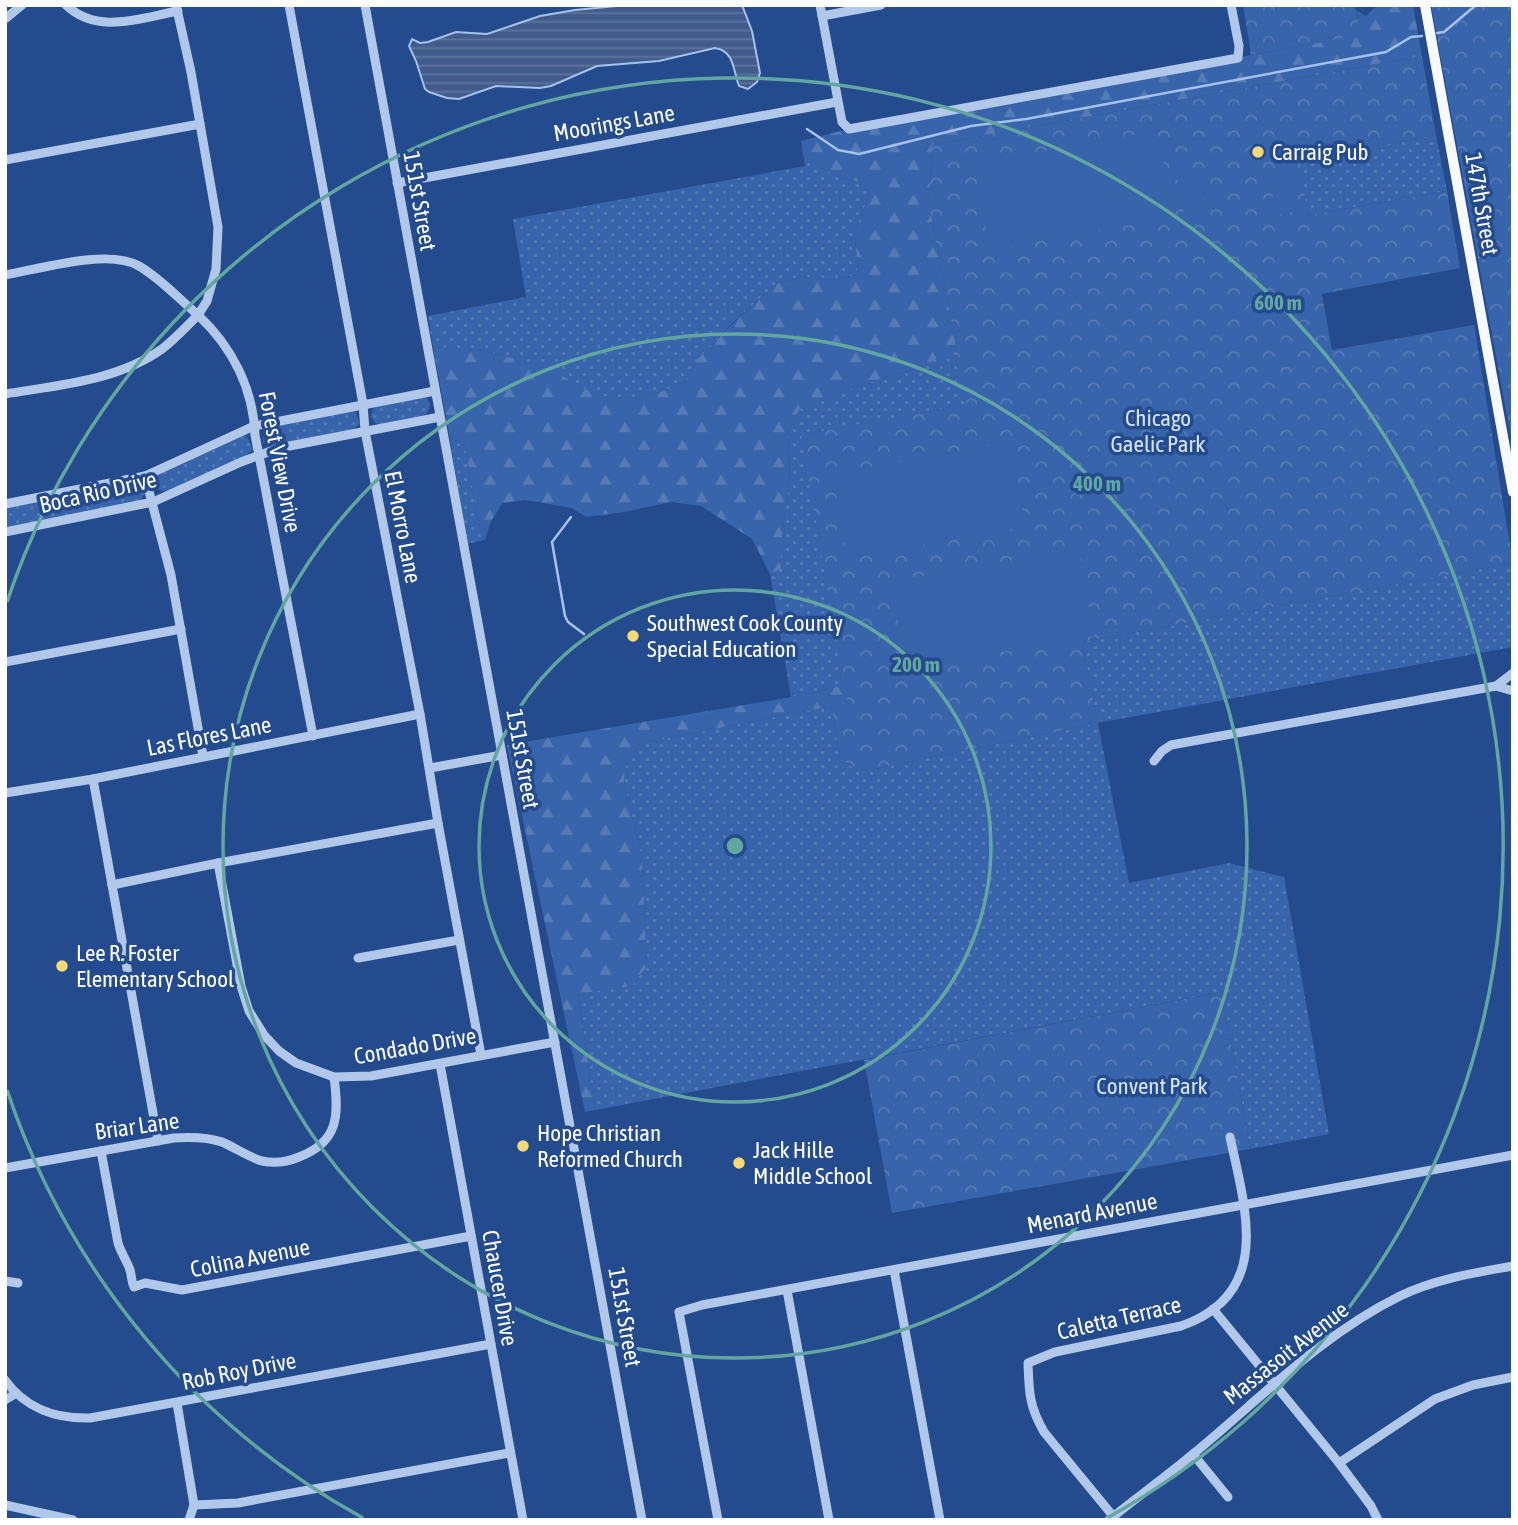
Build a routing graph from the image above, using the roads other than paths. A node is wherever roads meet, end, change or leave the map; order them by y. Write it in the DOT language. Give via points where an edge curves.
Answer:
graph roads {
  1 [pos="22,5"];
  2 [pos="65,5"];
  3 [pos="289,5"];
  4 [pos="365,5"];
  5 [pos="820,5"];
  6 [pos="881,5"];
  7 [pos="1231,5"];
  8 [pos="1425,5"];
  9 [pos="177,8"];
  10 [pos="822,16"];
  11 [pos="5,19"];
  12 [pos="837,102"];
  13 [pos="200,124"];
  14 [pos="5,160"];
  15 [pos="397,183"];
  16 [pos="5,275"];
  17 [pos="198,315"];
  18 [pos="435,391"];
  19 [pos="5,394"];
  20 [pos="363,404"];
  21 [pos="440,417"];
  22 [pos="254,426"];
  23 [pos="365,431"];
  24 [pos="260,455"];
  25 [pos="145,477"];
  26 [pos="1513,492"];
  27 [pos="153,502"];
  28 [pos="5,504"];
  29 [pos="5,532"];
  30 [pos="181,629"];
  31 [pos="5,662"];
  32 [pos="1513,673"];
  33 [pos="1496,686"];
  34 [pos="1513,691"];
  35 [pos="420,714"];
  36 [pos="313,736"];
  37 [pos="502,755"];
  38 [pos="203,756"];
  39 [pos="1154,761"];
  40 [pos="430,768"];
  41 [pos="93,779"];
  42 [pos="5,793"];
  43 [pos="438,823"];
  44 [pos="218,863"];
  45 [pos="112,886"];
  46 [pos="459,940"];
  47 [pos="358,958"];
  48 [pos="555,1042"];
  49 [pos="481,1055"];
  50 [pos="440,1064"];
  51 [pos="334,1077"];
  52 [pos="1230,1137"];
  53 [pos="158,1141"];
  54 [pos="101,1151"];
  55 [pos="1513,1155"];
  56 [pos="5,1168"];
  57 [pos="1244,1204"];
  58 [pos="471,1236"];
  59 [pos="1513,1266"];
  60 [pos="894,1270"];
  61 [pos="5,1281"];
  62 [pos="18,1283"];
  63 [pos="787,1290"];
  64 [pos="1213,1309"];
  65 [pos="491,1344"];
  66 [pos="1513,1377"];
  67 [pos="5,1380"];
  68 [pos="1273,1384"];
  69 [pos="15,1394"];
  70 [pos="5,1400"];
  71 [pos="177,1403"];
  72 [pos="509,1453"];
  73 [pos="1193,1454"];
  74 [pos="1339,1463"];
  75 [pos="1228,1497"];
  76 [pos="5,1505"];
  77 [pos="194,1505"];
  78 [pos="1111,1518"];
  79 [pos="73,1520"];
  80 [pos="189,1520"];
  81 [pos="523,1520"];
  82 [pos="642,1520"];
  83 [pos="718,1520"];
  84 [pos="829,1520"];
  85 [pos="940,1520"];
  86 [pos="1377,1520"];
  1 -- 11 [label="street"];
  2 -- 9 [label="street" via="89,20 108,23"];
  3 -- 20 [label="street, El Morro Lane"];
  4 -- 15 [label="street, 151st Street"];
  5 -- 10 [label="street"];
  6 -- 10 [label="street"];
  7 -- 12 [label="street" via="1238,58 849,129 842,122"];
  8 -- 26 [label="main road, 147th Street"];
  9 -- 13 [label="street"];
  10 -- 12 [label="street"];
  12 -- 15 [label="street, Moorings Lane"];
  13 -- 14 [label="street"];
  13 -- 17 [label="street" via="219,242 207,301"];
  15 -- 18 [label="street, 151st Street"];
  16 -- 17 [label="street, Forest View Drive" via="118,258 141,267"];
  17 -- 19 [label="street" via="160,350 121,371"];
  17 -- 22 [label="street, Forest View Drive" via="240,373 250,397"];
  18 -- 20 [label="street, Boca Rio Drive"];
  18 -- 21 [label="street, 151st Street"];
  20 -- 22 [label="street, Boca Rio Drive"];
  20 -- 23 [label="street, El Morro Lane"];
  21 -- 23 [label="street, Boca Rio Drive"];
  21 -- 37 [label="street, 151st Street"];
  22 -- 24 [label="street, Forest View Drive"];
  22 -- 25 [label="street, Boca Rio Drive"];
  23 -- 24 [label="street, Boca Rio Drive"];
  23 -- 35 [label="street, El Morro Lane"];
  24 -- 27 [label="street, Boca Rio Drive"];
  24 -- 36 [label="street, Forest View Drive"];
  25 -- 27 [label="street"];
  25 -- 28 [label="street, Boca Rio Drive"];
  27 -- 29 [label="street, Boca Rio Drive"];
  27 -- 30 [label="street"];
  30 -- 31 [label="street"];
  30 -- 38 [label="street"];
  32 -- 33 [label="street"];
  33 -- 34 [label="street"];
  33 -- 39 [label="street" via="1171,745"];
  35 -- 36 [label="street, Las Flores Lane"];
  35 -- 40 [label="street, El Morro Lane"];
  36 -- 38 [label="street, Las Flores Lane"];
  37 -- 40 [label="street"];
  37 -- 48 [label="street, 151st Street"];
  38 -- 41 [label="street, Las Flores Lane"];
  40 -- 43 [label="street, El Morro Lane"];
  41 -- 42 [label="street, Las Flores Lane"];
  41 -- 45 [label="street"];
  43 -- 44 [label="street"];
  43 -- 46 [label="street, El Morro Lane"];
  44 -- 45 [label="street"];
  44 -- 51 [label="street, Condado Drive" via="249,1011 279,1051 296,1063"];
  45 -- 53 [label="street"];
  46 -- 47 [label="street"];
  46 -- 49 [label="street, El Morro Lane"];
  48 -- 49 [label="street, Condado Drive"];
  48 -- 82 [label="street, 151st Street"];
  49 -- 50 [label="street, Condado Drive"];
  50 -- 51 [label="street, Condado Drive" via="371,1076"];
  50 -- 58 [label="street, Chaucer Drive"];
  51 -- 53 [label="street, Briar Lane" via="336,1109 326,1142 289,1161 262,1161 205,1138"];
  52 -- 57 [label="street, Caletta Terrace"];
  53 -- 54 [label="street, Briar Lane"];
  54 -- 56 [label="street, Briar Lane"];
  54 -- 58 [label="street, Colina Avenue" via="118,1243 134,1287 145,1283 182,1290"];
  55 -- 57 [label="street, Menard Avenue"];
  57 -- 60 [label="street, Menard Avenue"];
  57 -- 64 [label="street, Caletta Terrace" via="1246,1256 1235,1283"];
  58 -- 65 [label="street, Chaucer Drive"];
  59 -- 68 [label="street, Massasoit Avenue" via="1441,1280 1402,1295 1354,1321"];
  60 -- 63 [label="street, Menard Avenue"];
  60 -- 85 [label="street"];
  61 -- 62 [label="street"];
  63 -- 83 [label="street, Menard Avenue" via="679,1312"];
  63 -- 84 [label="street"];
  64 -- 68 [label="street"];
  64 -- 78 [label="street, Caletta Terrace" via="1181,1326 1055,1352 1028,1363 1029,1399 1037,1420"];
  65 -- 71 [label="street, Rob Roy Drive"];
  65 -- 72 [label="street, Chaucer Drive"];
  66 -- 74 [label="street" via="1435,1399"];
  67 -- 69 [label="street, Rob Roy Drive"];
  68 -- 73 [label="street, Massasoit Avenue"];
  68 -- 74 [label="street"];
  69 -- 70 [label="street"];
  69 -- 71 [label="street, Rob Roy Drive" via="45,1412 77,1419"];
  71 -- 77 [label="street"];
  72 -- 77 [label="street" via="238,1503"];
  72 -- 81 [label="street, Chaucer Drive"];
  73 -- 75 [label="street"];
  73 -- 78 [label="street, Massasoit Avenue"];
  74 -- 86 [label="street"];
  76 -- 79 [label="street"];
  77 -- 80 [label="street"];
}
